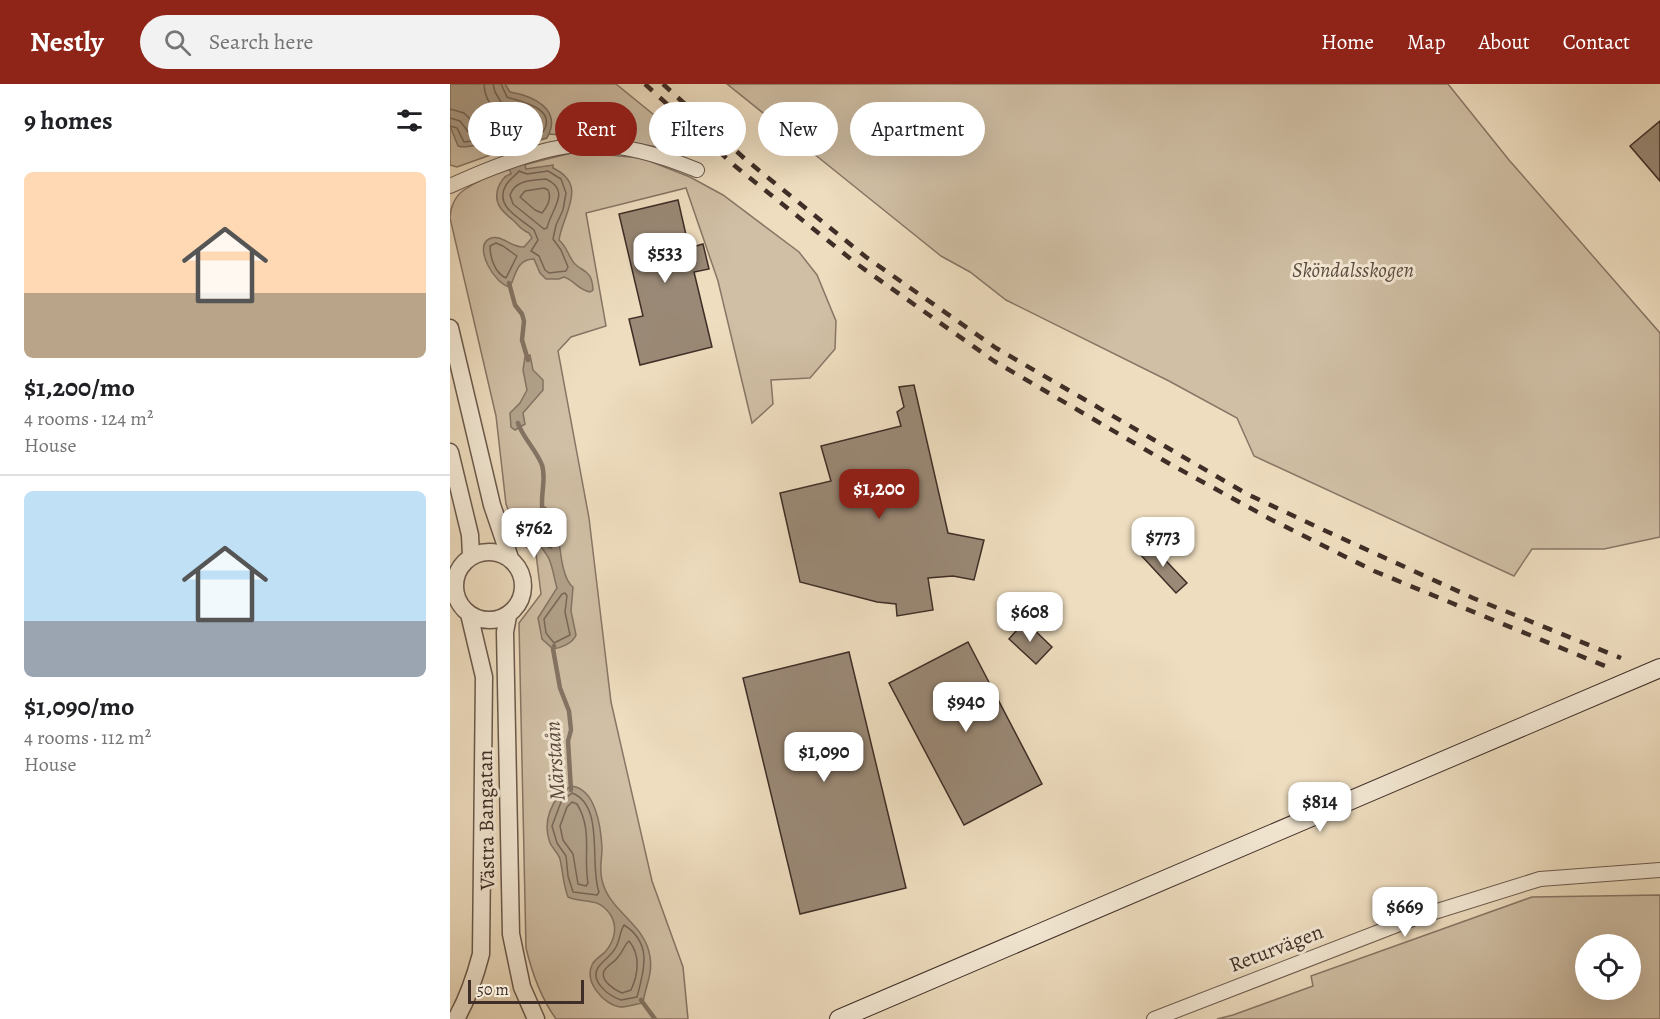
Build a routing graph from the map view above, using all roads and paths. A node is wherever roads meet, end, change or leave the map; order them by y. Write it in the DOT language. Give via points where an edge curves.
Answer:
graph roads {
  1 [pos="697,170"];
  2 [pos="450,186"];
  3 [pos="450,327"];
  4 [pos="450,452"];
  5 [pos="471,556"];
  6 [pos="510,558"];
  7 [pos="469,614"];
  8 [pos="508,616"];
  9 [pos="1660,668"];
  10 [pos="1660,870"];
  11 [pos="456,1019"];
  12 [pos="536,1019"];
  13 [pos="839,1019"];
  14 [pos="1154,1019"];
  1 -- 2 [label="street" via="638,150 582,145 526,157"];
  3 -- 6 [label="street, Västra Bangatan" via="492,505"];
  4 -- 5 [label="street" via="470,535"];
  5 -- 6 [label="street" via="497,552"];
  5 -- 7 [label="street, Västra Bangatan" via="458,572 455,592"];
  6 -- 8 [label="street, Västra Bangatan" via="524,580 518,606"];
  7 -- 8 [label="street" via="495,621"];
  7 -- 11 [label="street, Västra Bangatan" via="484,677 481,954 474,981"];
  8 -- 12 [label="street, Västra Bangatan" via="511,934 522,987"];
  9 -- 13 [label="main road"];
  10 -- 14 [label="street, Returvägen" via="1540,879 1415,918"];
}
